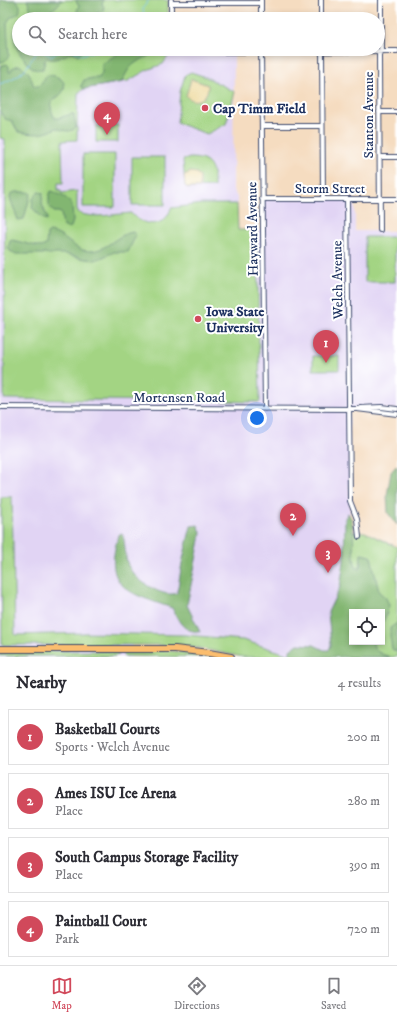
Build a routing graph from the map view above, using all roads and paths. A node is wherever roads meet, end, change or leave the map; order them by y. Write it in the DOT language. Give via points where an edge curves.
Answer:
graph roads {
  1 [pos="321,0"];
  2 [pos="381,0"];
  3 [pos="171,2"];
  4 [pos="261,2"];
  5 [pos="321,12"];
  6 [pos="381,12"];
  7 [pos="397,51"];
  8 [pos="385,52"];
  9 [pos="261,56"];
  10 [pos="322,56"];
  11 [pos="379,56"];
  12 [pos="379,112"];
  13 [pos="397,112"];
  14 [pos="262,126"];
  15 [pos="322,126"];
  16 [pos="380,157"];
  17 [pos="397,157"];
  18 [pos="262,199"];
  19 [pos="323,199"];
  20 [pos="347,199"];
  21 [pos="380,199"];
  22 [pos="397,199"];
  23 [pos="380,230"];
  24 [pos="0,407"];
  25 [pos="265,409"];
  26 [pos="349,409"];
  27 [pos="357,409"];
  28 [pos="397,409"];
  29 [pos="397,414"];
  30 [pos="359,537"];
  31 [pos="0,649"];
  32 [pos="230,657"];
  1 -- 5 [label="street"];
  2 -- 6 [label="street, Stanton Avenue"];
  3 -- 4 [label="street"];
  7 -- 8 [label="street"];
  9 -- 14 [label="street, Hayward Avenue"];
  10 -- 15 [label="street"];
  11 -- 12 [label="street, Stanton Avenue"];
  12 -- 13 [label="street"];
  12 -- 16 [label="street, Stanton Avenue"];
  14 -- 15 [label="street"];
  14 -- 18 [label="street, Hayward Avenue"];
  15 -- 19 [label="street"];
  16 -- 17 [label="street"];
  16 -- 21 [label="street, Stanton Avenue"];
  18 -- 19 [label="street, Storm Street"];
  18 -- 25 [label="street, Hayward Avenue"];
  19 -- 20 [label="street, Storm Street"];
  20 -- 21 [label="street, Storm Street"];
  20 -- 26 [label="street, Welch Avenue"];
  21 -- 22 [label="street, Storm Street"];
  21 -- 23 [label="street, Stanton Avenue"];
  24 -- 25 [label="street, Mortensen Road"];
  25 -- 26 [label="street, Mortensen Road"];
  26 -- 27 [label="street, Mortensen Road"];
  26 -- 30 [label="street, Welch Avenue" via="350,501 357,519"];
  27 -- 28 [label="street, Mortensen Road"];
  27 -- 29 [label="street, Mortensen Road"];
  31 -- 32 [label="highway" via="175,649"];
}
